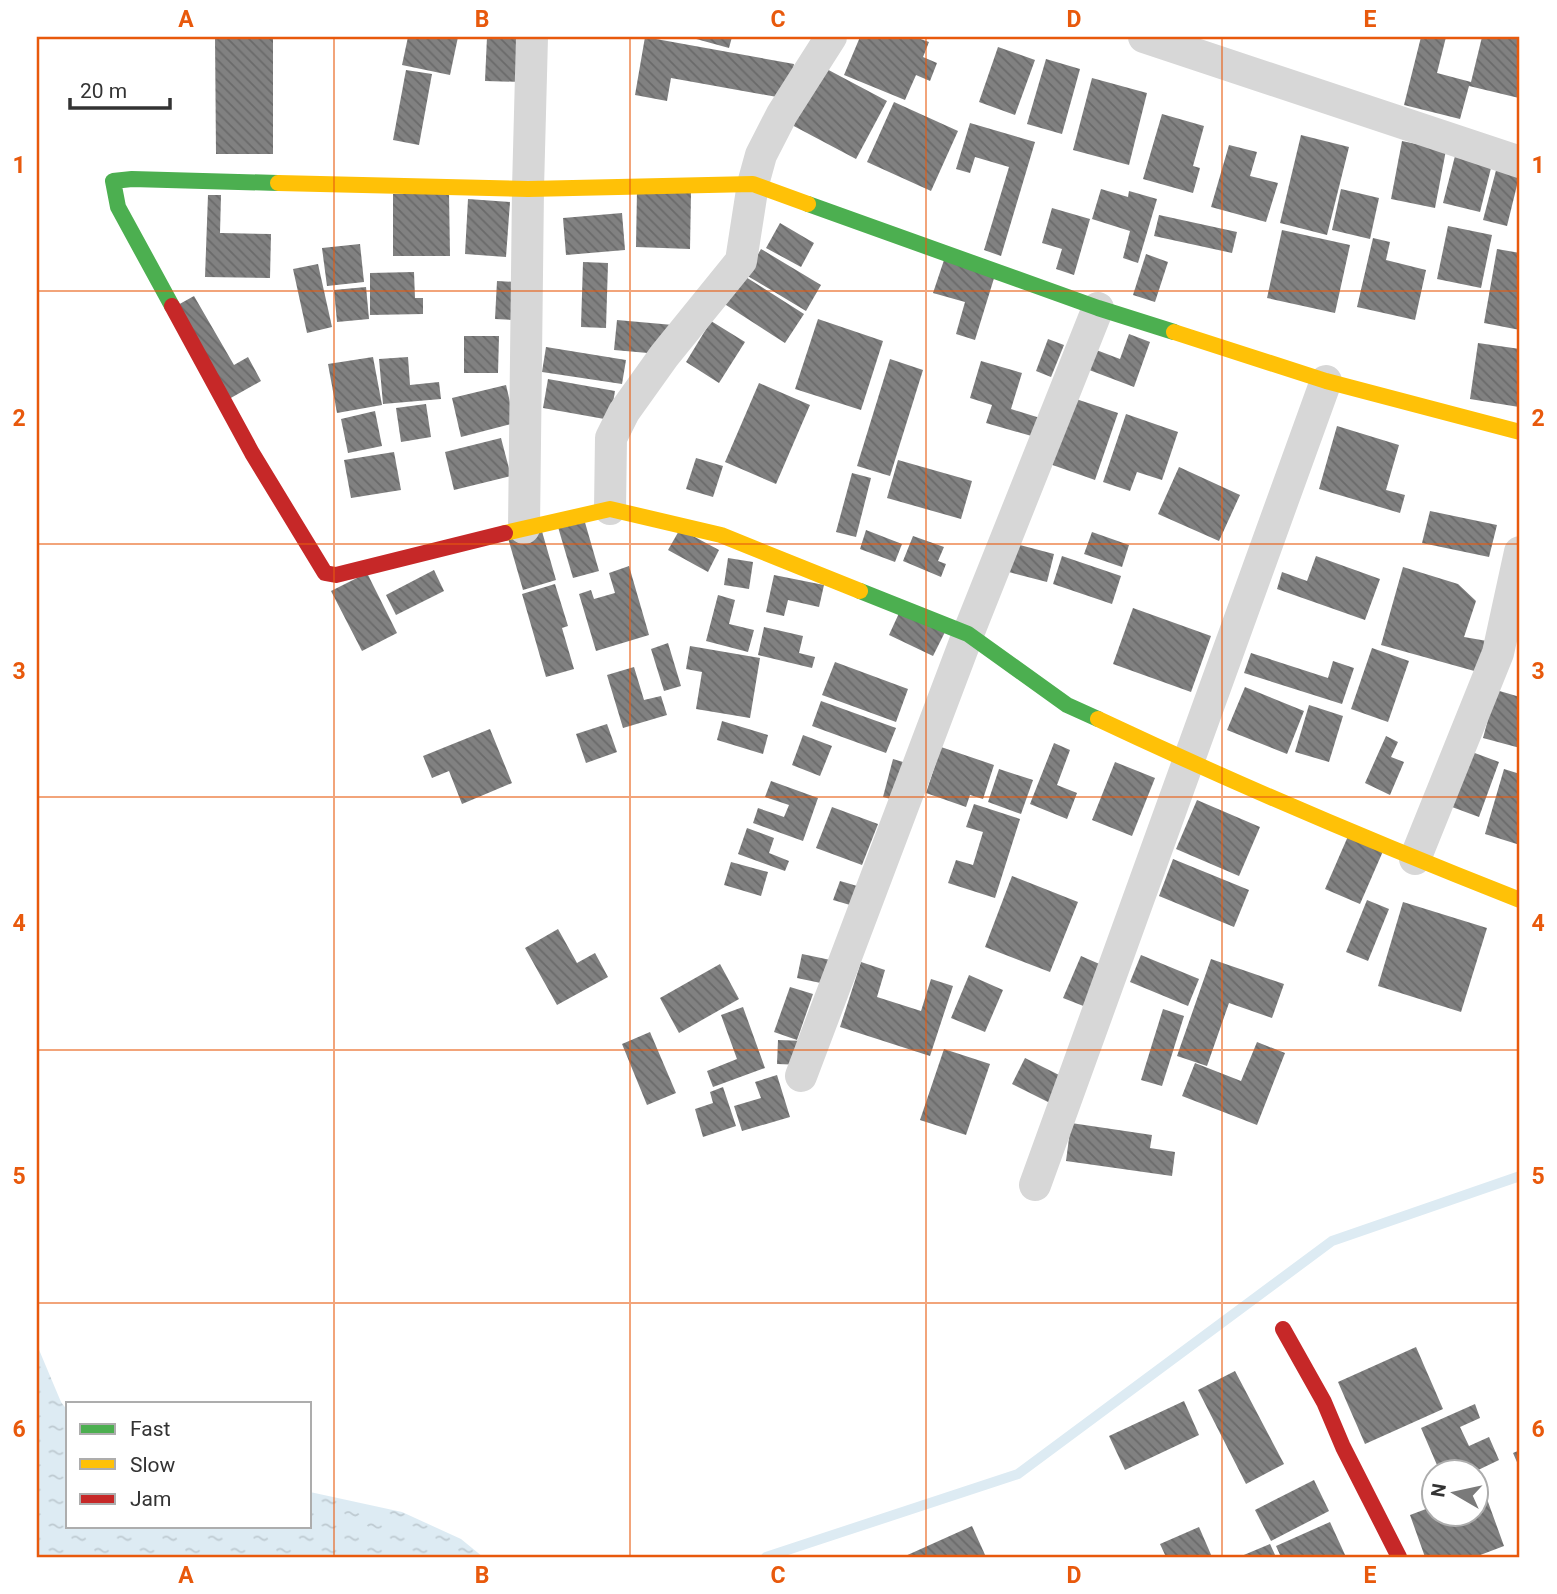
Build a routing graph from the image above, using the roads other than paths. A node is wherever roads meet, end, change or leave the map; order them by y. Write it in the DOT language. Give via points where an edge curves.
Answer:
graph roads {
  1 [pos="532,37"];
  2 [pos="831,37"];
  3 [pos="1144,37"];
  4 [pos="1520,162"];
  5 [pos="753,184"];
  6 [pos="527,189"];
  7 [pos="1098,309"];
  8 [pos="1326,381"];
  9 [pos="1520,432"];
  10 [pos="610,509"];
  11 [pos="524,528"];
  12 [pos="1520,552"];
  13 [pos="968,634"];
  14 [pos="1187,761"];
  15 [pos="1415,859"];
  16 [pos="1520,900"];
  17 [pos="801,1076"];
  18 [pos="1035,1185"];
  19 [pos="1283,1329"];
  20 [pos="1399,1557"];
  1 -- 6 [label="street"];
  2 -- 5 [label="street" via="782,114 761,155"];
  3 -- 4 [label="street"];
  5 -- 6 [label="street"];
  5 -- 7 [label="street"];
  5 -- 10 [label="street" via="741,261 664,356 611,438"];
  6 -- 11 [label="street"];
  6 -- 11 [label="street" via="113,181 118,206 226,407 325,573 336,575"];
  7 -- 8 [label="street"];
  7 -- 13 [label="street"];
  8 -- 9 [label="street"];
  8 -- 14 [label="street"];
  10 -- 11 [label="street"];
  10 -- 13 [label="street" via="721,535"];
  12 -- 15 [label="street" via="1498,653"];
  13 -- 14 [label="street" via="1067,705"];
  13 -- 17 [label="street"];
  14 -- 15 [label="street"];
  14 -- 18 [label="street"];
  15 -- 16 [label="street"];
  19 -- 20 [label="street"];
}
